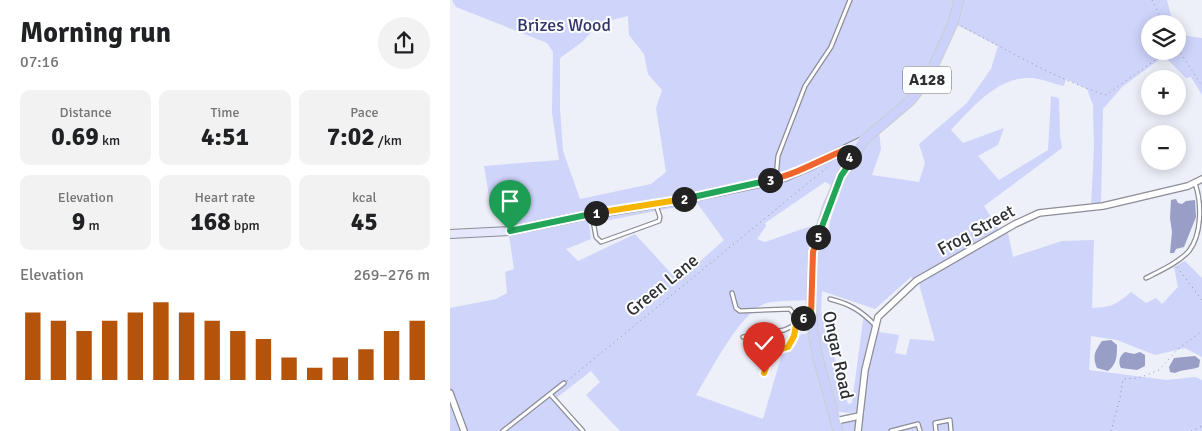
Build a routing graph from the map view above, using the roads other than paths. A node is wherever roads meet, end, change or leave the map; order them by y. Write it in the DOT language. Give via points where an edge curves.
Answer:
graph roads {
  1 [pos="850,0"];
  2 [pos="959,0"];
  3 [pos="864,140"];
  4 [pos="844,150"];
  5 [pos="852,160"];
  6 [pos="776,179"];
  7 [pos="1202,180"];
  8 [pos="1195,183"];
  9 [pos="655,204"];
  10 [pos="592,214"];
  11 [pos="450,234"];
  12 [pos="1146,278"];
  13 [pos="732,293"];
  14 [pos="830,299"];
  15 [pos="811,316"];
  16 [pos="797,319"];
  17 [pos="797,324"];
  18 [pos="876,325"];
  19 [pos="743,337"];
  20 [pos="763,373"];
  21 [pos="564,383"];
  22 [pos="450,393"];
  23 [pos="550,394"];
  24 [pos="859,416"];
  25 [pos="836,421"];
  26 [pos="464,431"];
  27 [pos="503,431"];
  28 [pos="583,431"];
  29 [pos="838,431"];
  30 [pos="858,431"];
  31 [pos="891,431"];
  32 [pos="920,431"];
  33 [pos="936,431"];
  34 [pos="951,431"];
  1 -- 6 [label="lane" via="831,47 801,95 778,156"];
  2 -- 3 [label="main road, Ongar Road / A128" via="953,23 927,80 910,101"];
  3 -- 4 [label="street"];
  3 -- 5 [label="main road, Ongar Road / A128"];
  4 -- 5 [label="street"];
  4 -- 6 [label="street"];
  5 -- 15 [label="main road, Ongar Road / A128" via="841,176 813,252"];
  6 -- 9 [label="street"];
  7 -- 8 [label="street, Frog Street"];
  8 -- 12 [label="lane" via="1200,222 1192,247 1172,264"];
  8 -- 18 [label="street, Frog Street" via="1103,206 1039,213 916,281 878,316"];
  9 -- 10 [label="street"];
  9 -- 10 [label="lane" via="660,221 601,242 596,238"];
  10 -- 11 [label="street" via="510,231"];
  13 -- 16 [label="lane" via="740,311 790,309"];
  14 -- 18 [label="lane" via="848,304"];
  15 -- 16 [label="lane"];
  15 -- 25 [label="main road, Ongar Road / A128" via="818,358"];
  16 -- 17 [label="lane"];
  17 -- 19 [label="lane" via="784,330"];
  17 -- 20 [label="lane" via="788,347 766,354"];
  18 -- 24 [label="street, Frog Street" via="865,370"];
  21 -- 23 [label="lane"];
  22 -- 26 [label="street"];
  23 -- 27 [label="lane"];
  23 -- 28 [label="lane"];
  24 -- 25 [label="street"];
  24 -- 30 [label="street, Frog Street"];
  25 -- 29 [label="main road, Ongar Road / A128"];
  31 -- 32 [label="lane" via="918,424"];
  33 -- 34 [label="lane" via="935,423 950,420"];
}
